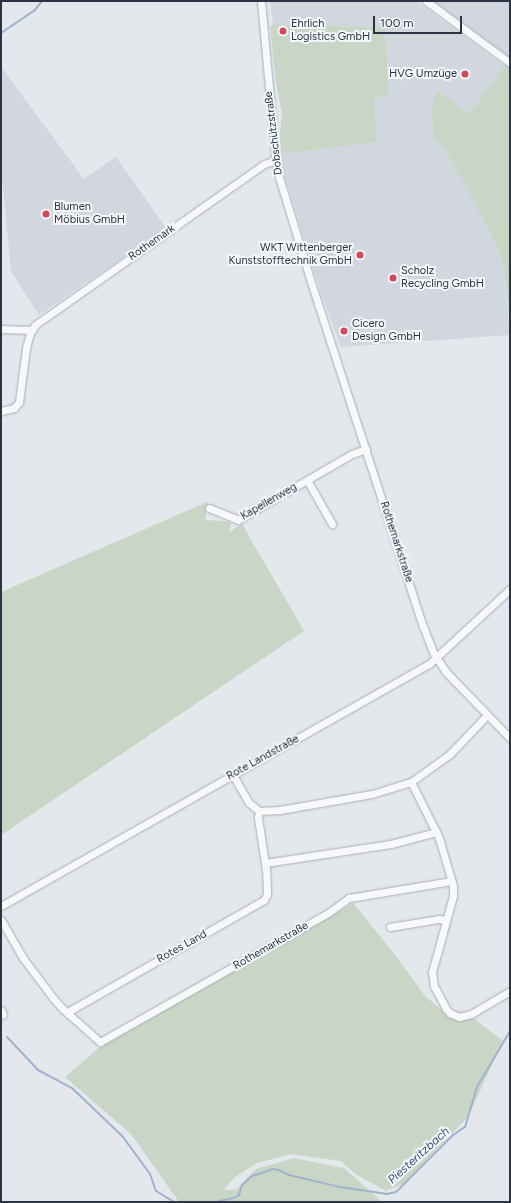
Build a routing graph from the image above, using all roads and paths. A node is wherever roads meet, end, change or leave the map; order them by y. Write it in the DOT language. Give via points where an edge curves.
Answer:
graph roads {
  1 [pos="261,1"];
  2 [pos="426,1"];
  3 [pos="510,63"];
  4 [pos="276,160"];
  5 [pos="1,329"];
  6 [pos="32,330"];
  7 [pos="335,353"];
  8 [pos="1,411"];
  9 [pos="366,449"];
  10 [pos="307,480"];
  11 [pos="209,508"];
  12 [pos="332,524"];
  13 [pos="510,589"];
  14 [pos="436,658"];
  15 [pos="487,715"];
  16 [pos="510,738"];
  17 [pos="233,775"];
  18 [pos="411,782"];
  19 [pos="259,811"];
  20 [pos="436,832"];
  21 [pos="265,863"];
  22 [pos="452,881"];
  23 [pos="1,906"];
  24 [pos="1,920"];
  25 [pos="446,920"];
  26 [pos="390,927"];
  27 [pos="510,991"];
  28 [pos="67,1013"];
  1 -- 4 [label="street, Dobschützstraße"];
  2 -- 3 [label="street"];
  4 -- 6 [label="street, Rothemark" via="257,169"];
  4 -- 7 [label="street, Dobschützstraße" via="288,209"];
  5 -- 6 [label="street"];
  6 -- 8 [label="street" via="26,348 18,402 14,408"];
  7 -- 9 [label="street, Rothemarkstraße"];
  9 -- 10 [label="street, Kapellenweg" via="352,454"];
  9 -- 14 [label="street, Rothemarkstraße" via="423,626"];
  10 -- 11 [label="street, Kapellenweg" via="238,520"];
  10 -- 12 [label="street, Kapellenweg"];
  13 -- 14 [label="street, Rote Landstraße"];
  14 -- 15 [label="street, Rothemarkstraße" via="450,677"];
  14 -- 17 [label="street, Rote Landstraße"];
  15 -- 16 [label="street, Rothemarkstraße"];
  15 -- 18 [label="street" via="453,751"];
  17 -- 19 [label="street" via="249,803"];
  17 -- 23 [label="street, Rote Landstraße"];
  18 -- 19 [label="street" via="372,794 280,810"];
  18 -- 20 [label="street"];
  19 -- 21 [label="street, Rotes Land"];
  20 -- 21 [label="street" via="385,845"];
  20 -- 22 [label="street"];
  21 -- 28 [label="street, Rotes Land" via="266,894 262,902"];
  22 -- 25 [label="street" via="453,896"];
  22 -- 28 [label="street, Rothemarkstraße" via="352,896 328,913 100,1042"];
  24 -- 28 [label="street" via="23,958"];
  25 -- 26 [label="street"];
  25 -- 27 [label="street" via="432,972 432,981 450,1013 459,1016 470,1014"];
}
